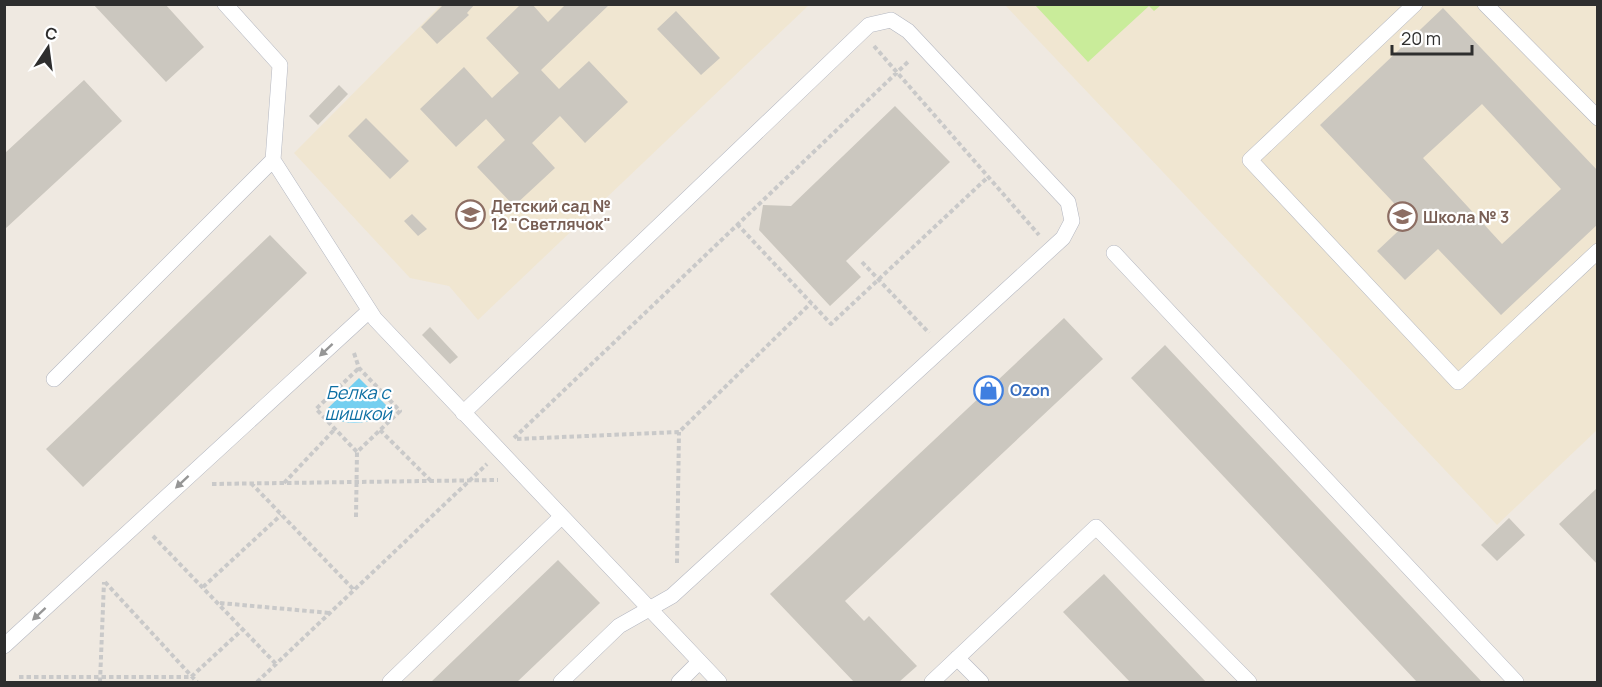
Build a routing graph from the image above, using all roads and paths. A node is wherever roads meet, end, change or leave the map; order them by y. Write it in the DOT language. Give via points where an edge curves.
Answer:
graph roads {
  1 [pos="225,4"];
  2 [pos="891,4"];
  3 [pos="1415,4"];
  4 [pos="1485,4"];
  5 [pos="891,20"];
  6 [pos="861,33"];
  7 [pos="924,47"];
  8 [pos="898,72"];
  9 [pos="1598,118"];
  10 [pos="273,160"];
  11 [pos="988,177"];
  12 [pos="737,224"];
  13 [pos="1051,249"];
  14 [pos="1598,251"];
  15 [pos="1114,253"];
  16 [pos="862,262"];
  17 [pos="878,281"];
  18 [pos="811,303"];
  19 [pos="369,310"];
  20 [pos="943,348"];
  21 [pos="345,357"];
  22 [pos="358,368"];
  23 [pos="54,379"];
  24 [pos="463,412"];
  25 [pos="335,429"];
  26 [pos="380,430"];
  27 [pos="679,432"];
  28 [pos="357,452"];
  29 [pos="500,452"];
  30 [pos="217,476"];
  31 [pos="526,480"];
  32 [pos="469,481"];
  33 [pos="357,482"];
  34 [pos="431,482"];
  35 [pos="251,483"];
  36 [pos="284,483"];
  37 [pos="281,515"];
  38 [pos="561,517"];
  39 [pos="356,518"];
  40 [pos="160,528"];
  41 [pos="152,535"];
  42 [pos="144,543"];
  43 [pos="112,575"];
  44 [pos="104,582"];
  45 [pos="203,587"];
  46 [pos="682,587"];
  47 [pos="354,590"];
  48 [pos="219,603"];
  49 [pos="648,608"];
  50 [pos="330,613"];
  51 [pos="243,629"];
  52 [pos="4,646"];
  53 [pos="957,658"];
  54 [pos="699,662"];
  55 [pos="276,664"];
  56 [pos="19,677"];
  57 [pos="191,677"];
  58 [pos="100,680"];
  59 [pos="94,682"];
  60 [pos="197,682"];
  61 [pos="257,682"];
  62 [pos="390,682"];
  63 [pos="561,682"];
  64 [pos="679,682"];
  65 [pos="719,682"];
  66 [pos="932,682"];
  67 [pos="981,682"];
  68 [pos="1249,682"];
  69 [pos="1516,682"];
  1 -- 10 [label="lane" via="280,64"];
  2 -- 5 [label="lane"];
  3 -- 14 [label="lane" via="1250,160 1458,381"];
  4 -- 9 [label="lane"];
  5 -- 6 [label="lane" via="869,25"];
  5 -- 7 [label="lane"];
  6 -- 8 [label="path"];
  6 -- 24 [label="lane"];
  7 -- 8 [label="path"];
  7 -- 13 [label="lane" via="1068,202 1072,221"];
  8 -- 11 [label="path"];
  8 -- 12 [label="path"];
  10 -- 19 [label="lane"];
  10 -- 23 [label="lane"];
  11 -- 13 [label="path"];
  11 -- 17 [label="path"];
  12 -- 18 [label="path"];
  12 -- 27 [label="path" via="513,439"];
  13 -- 20 [label="lane"];
  15 -- 69 [label="lane"];
  16 -- 17 [label="path"];
  17 -- 18 [label="path" via="831,324"];
  17 -- 20 [label="path"];
  18 -- 27 [label="path"];
  19 -- 24 [label="lane"];
  19 -- 52 [label="lane, one-way"];
  20 -- 46 [label="lane"];
  21 -- 22 [label="path" via="353,350"];
  22 -- 25 [label="path" via="316,409"];
  22 -- 26 [label="path" via="400,411"];
  24 -- 29 [label="lane"];
  25 -- 28 [label="path"];
  25 -- 36 [label="path"];
  26 -- 28 [label="path"];
  26 -- 34 [label="path"];
  27 -- 46 [label="path" via="677,577"];
  28 -- 33 [label="path"];
  29 -- 31 [label="lane"];
  29 -- 32 [label="path"];
  30 -- 35 [label="path" via="208,484"];
  31 -- 32 [label="path"];
  31 -- 38 [label="lane"];
  32 -- 34 [label="path"];
  32 -- 47 [label="path"];
  33 -- 34 [label="path"];
  33 -- 36 [label="path"];
  33 -- 39 [label="path"];
  35 -- 36 [label="path"];
  35 -- 37 [label="path"];
  37 -- 45 [label="path"];
  37 -- 47 [label="path"];
  38 -- 49 [label="lane"];
  38 -- 62 [label="lane"];
  40 -- 41 [label="path"];
  41 -- 42 [label="path"];
  41 -- 45 [label="path"];
  43 -- 44 [label="path"];
  44 -- 57 [label="path"];
  44 -- 58 [label="path"];
  45 -- 48 [label="path"];
  46 -- 49 [label="lane"];
  47 -- 50 [label="path"];
  48 -- 50 [label="path"];
  48 -- 51 [label="path"];
  49 -- 54 [label="lane"];
  49 -- 63 [label="lane" via="619,626"];
  50 -- 55 [label="path"];
  51 -- 55 [label="path"];
  51 -- 57 [label="path"];
  53 -- 66 [label="lane"];
  53 -- 67 [label="lane"];
  53 -- 68 [label="lane" via="1096,527"];
  54 -- 64 [label="lane"];
  54 -- 65 [label="lane"];
  55 -- 61 [label="path"];
  56 -- 58 [label="path"];
  57 -- 58 [label="path"];
  57 -- 60 [label="path"];
  58 -- 59 [label="path"];
}
